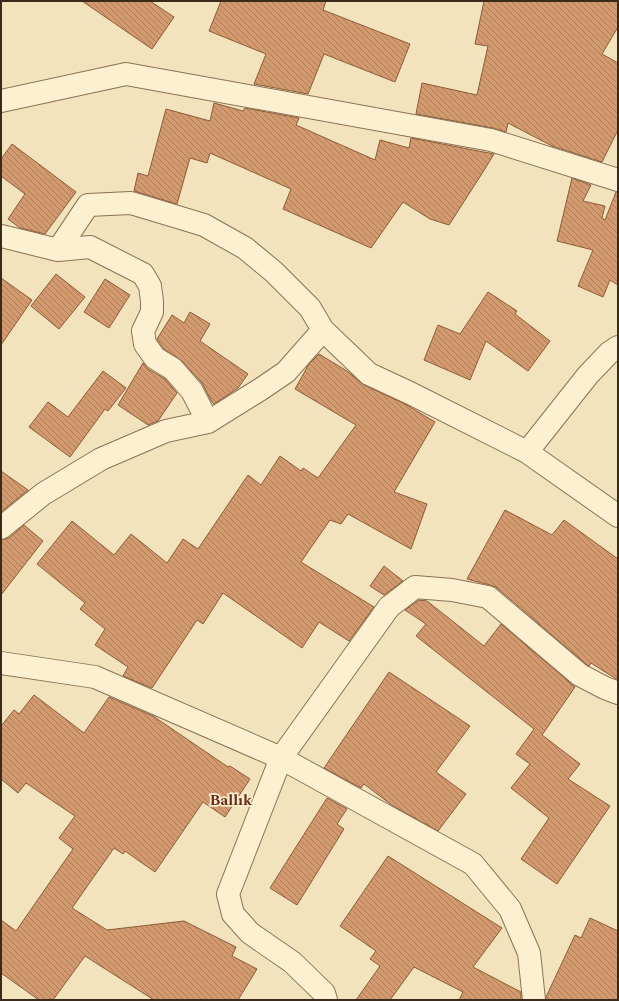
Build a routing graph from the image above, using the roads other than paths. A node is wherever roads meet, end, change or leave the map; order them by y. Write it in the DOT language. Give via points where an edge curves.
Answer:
graph roads {
  1 [pos="1,101"];
  2 [pos="618,180"];
  3 [pos="1,236"];
  4 [pos="58,250"];
  5 [pos="323,330"];
  6 [pos="618,347"];
  7 [pos="208,422"];
  8 [pos="526,452"];
  9 [pos="618,516"];
  10 [pos="1,528"];
  11 [pos="1,663"];
  12 [pos="618,693"];
  13 [pos="281,758"];
  14 [pos="326,1000"];
  15 [pos="534,1000"];
  1 -- 2 [label="street" via="126,74 491,140"];
  3 -- 4 [label="street"];
  4 -- 5 [label="street" via="88,205 132,203 204,225 245,248 274,272 310,308"];
  4 -- 7 [label="street" via="90,247 143,274 150,286 152,301 152,312 143,331 145,344 155,358 173,370 192,391"];
  5 -- 7 [label="street" via="286,372"];
  5 -- 8 [label="street" via="369,374"];
  6 -- 8 [label="street" via="588,375"];
  7 -- 10 [label="street" via="166,431 101,459 43,494"];
  8 -- 9 [label="street"];
  11 -- 13 [label="street" via="95,677"];
  12 -- 13 [label="street" via="580,675 488,597 452,590 415,587 389,607"];
  13 -- 14 [label="street" via="228,894 233,914 250,933 292,962 324,993"];
  13 -- 15 [label="street" via="473,864 510,909 529,953"];
}
